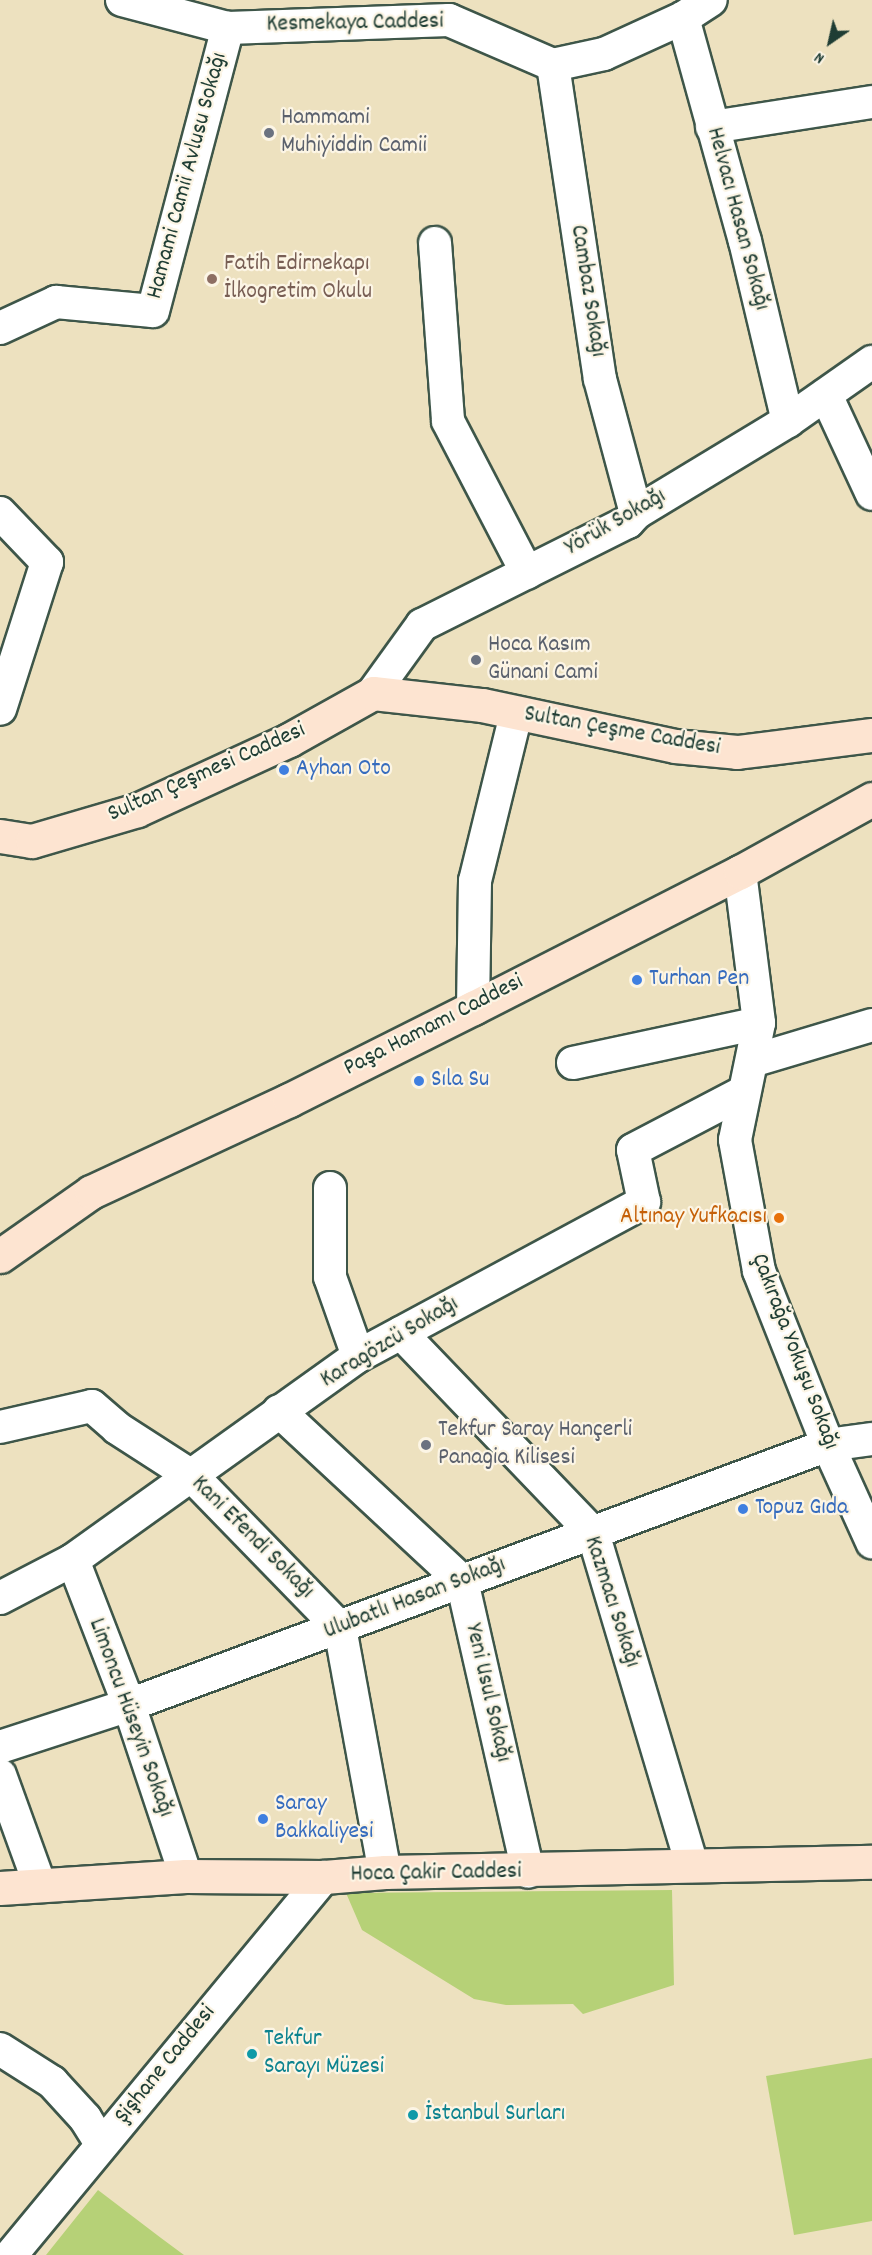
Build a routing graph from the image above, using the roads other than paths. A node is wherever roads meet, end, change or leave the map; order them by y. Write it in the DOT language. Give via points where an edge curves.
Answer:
graph roads {
  1 [pos="122,0"];
  2 [pos="711,0"];
  3 [pos="445,10"];
  4 [pos="683,18"];
  5 [pos="228,28"];
  6 [pos="553,65"];
  7 [pos="872,102"];
  8 [pos="712,127"];
  9 [pos="435,243"];
  10 [pos="0,328"];
  11 [pos="872,362"];
  12 [pos="826,395"];
  13 [pos="788,421"];
  14 [pos="872,494"];
  15 [pos="0,513"];
  16 [pos="636,513"];
  17 [pos="527,573"];
  18 [pos="373,693"];
  19 [pos="0,709"];
  20 [pos="516,714"];
  21 [pos="872,735"];
  22 [pos="872,799"];
  23 [pos="0,836"];
  24 [pos="740,872"];
  25 [pos="473,1008"];
  26 [pos="759,1023"];
  27 [pos="872,1025"];
  28 [pos="752,1061"];
  29 [pos="573,1063"];
  30 [pos="742,1093"];
  31 [pos="330,1188"];
  32 [pos="0,1256"];
  33 [pos="401,1333"];
  34 [pos="358,1356"];
  35 [pos="279,1411"];
  36 [pos="0,1426"];
  37 [pos="872,1439"];
  38 [pos="828,1445"];
  39 [pos="193,1477"];
  40 [pos="593,1533"];
  41 [pos="872,1542"];
  42 [pos="72,1560"];
  43 [pos="462,1581"];
  44 [pos="0,1598"];
  45 [pos="340,1628"];
  46 [pos="129,1705"];
  47 [pos="0,1747"];
  48 [pos="0,1775"];
  49 [pos="872,1862"];
  50 [pos="692,1866"];
  51 [pos="385,1872"];
  52 [pos="528,1872"];
  53 [pos="186,1876"];
  54 [pos="324,1877"];
  55 [pos="39,1883"];
  56 [pos="0,1888"];
  57 [pos="0,2049"];
  58 [pos="100,2144"];
  59 [pos="11,2255"];
  1 -- 5 [label="street, Kesmekaya Caddesi"];
  2 -- 4 [label="street"];
  3 -- 5 [label="street, Kesmekaya Caddesi"];
  3 -- 6 [label="street, Kesmekaya Caddesi"];
  4 -- 6 [label="street" via="604,54"];
  4 -- 8 [label="street, Helvacı Hasan Sokağı"];
  5 -- 10 [label="street, Hamami Camii Avlusu Sokağı" via="153,311 56,302"];
  6 -- 16 [label="street, Cambaz Sokağı" via="600,379"];
  7 -- 8 [label="street"];
  8 -- 13 [label="street, Helvacı Hasan Sokağı"];
  9 -- 17 [label="street" via="448,421"];
  11 -- 12 [label="street, Yörük Sokağı"];
  12 -- 13 [label="street, Yörük Sokağı"];
  12 -- 14 [label="street"];
  13 -- 16 [label="street, Yörük Sokağı"];
  15 -- 19 [label="street" via="47,562"];
  16 -- 17 [label="street, Yörük Sokağı" via="628,522"];
  17 -- 18 [label="street, Yörük Sokağı" via="422,625"];
  18 -- 20 [label="street, Sultan Çeşme Caddesi" via="482,705"];
  18 -- 23 [label="street, Sultan Çeşmesi Caddesi" via="289,740 137,810 32,841"];
  20 -- 21 [label="street, Sultan Çeşme Caddesi" via="675,746 737,752"];
  20 -- 25 [label="street" via="475,881"];
  22 -- 24 [label="street, Paşa Hamamı Caddesi"];
  24 -- 25 [label="street, Paşa Hamamı Caddesi"];
  24 -- 26 [label="street, Çakırağa Yokuşu Sokağı"];
  25 -- 32 [label="street, Paşa Hamamı Caddesi" via="289,1100 91,1192"];
  26 -- 28 [label="street, Çakırağa Yokuşu Sokağı"];
  26 -- 29 [label="street"];
  27 -- 28 [label="street"];
  28 -- 30 [label="street, Çakırağa Yokuşu Sokağı"];
  30 -- 33 [label="street, Karagözcü Sokağı" via="633,1150 644,1202"];
  30 -- 38 [label="street, Çakırağa Yokuşu Sokağı" via="735,1140 759,1271"];
  31 -- 34 [label="street" via="330,1278"];
  33 -- 34 [label="street, Karagözcü Sokağı"];
  33 -- 40 [label="street, Kazmacı Sokağı"];
  34 -- 35 [label="street, Karagözcü Sokağı"];
  35 -- 39 [label="street, Karagözcü Sokağı"];
  35 -- 43 [label="street"];
  36 -- 39 [label="street, Kani Efendi Sokağı" via="92,1406 117,1428"];
  37 -- 38 [label="street, Ulubatlı Hasan Sokağı"];
  38 -- 40 [label="street, Ulubatlı Hasan Sokağı"];
  38 -- 41 [label="street, Çakırağa Yokuşu Sokağı"];
  39 -- 42 [label="street, Karagözcü Sokağı"];
  39 -- 45 [label="street, Kani Efendi Sokağı"];
  40 -- 43 [label="street, Ulubatlı Hasan Sokağı"];
  40 -- 50 [label="street, Kazmacı Sokağı"];
  42 -- 44 [label="street, Karagözcü Sokağı"];
  42 -- 46 [label="street, Limoncu Hüseyin Sokağı"];
  43 -- 45 [label="street, Ulubatlı Hasan Sokağı"];
  43 -- 52 [label="street, Yeni Usul Sokağı"];
  45 -- 46 [label="street, Ulubatlı Hasan Sokağı"];
  45 -- 51 [label="street"];
  46 -- 47 [label="street, Ulubatlı Hasan Sokağı"];
  46 -- 53 [label="street, Limoncu Hüseyin Sokağı"];
  48 -- 55 [label="street"];
  49 -- 50 [label="street, Hoca Çakir Caddesi"];
  50 -- 52 [label="street, Hoca Çakir Caddesi"];
  51 -- 52 [label="street, Hoca Çakir Caddesi"];
  51 -- 54 [label="street, Hoca Çakir Caddesi"];
  53 -- 54 [label="street, Hoca Çakir Caddesi"];
  53 -- 55 [label="street, Hoca Çakir Caddesi"];
  54 -- 58 [label="street, Şişhane Caddesi"];
  55 -- 56 [label="street, Hoca Çakir Caddesi"];
  57 -- 58 [label="street" via="52,2082 85,2118"];
  58 -- 59 [label="street, Şişhane Caddesi"];
}
